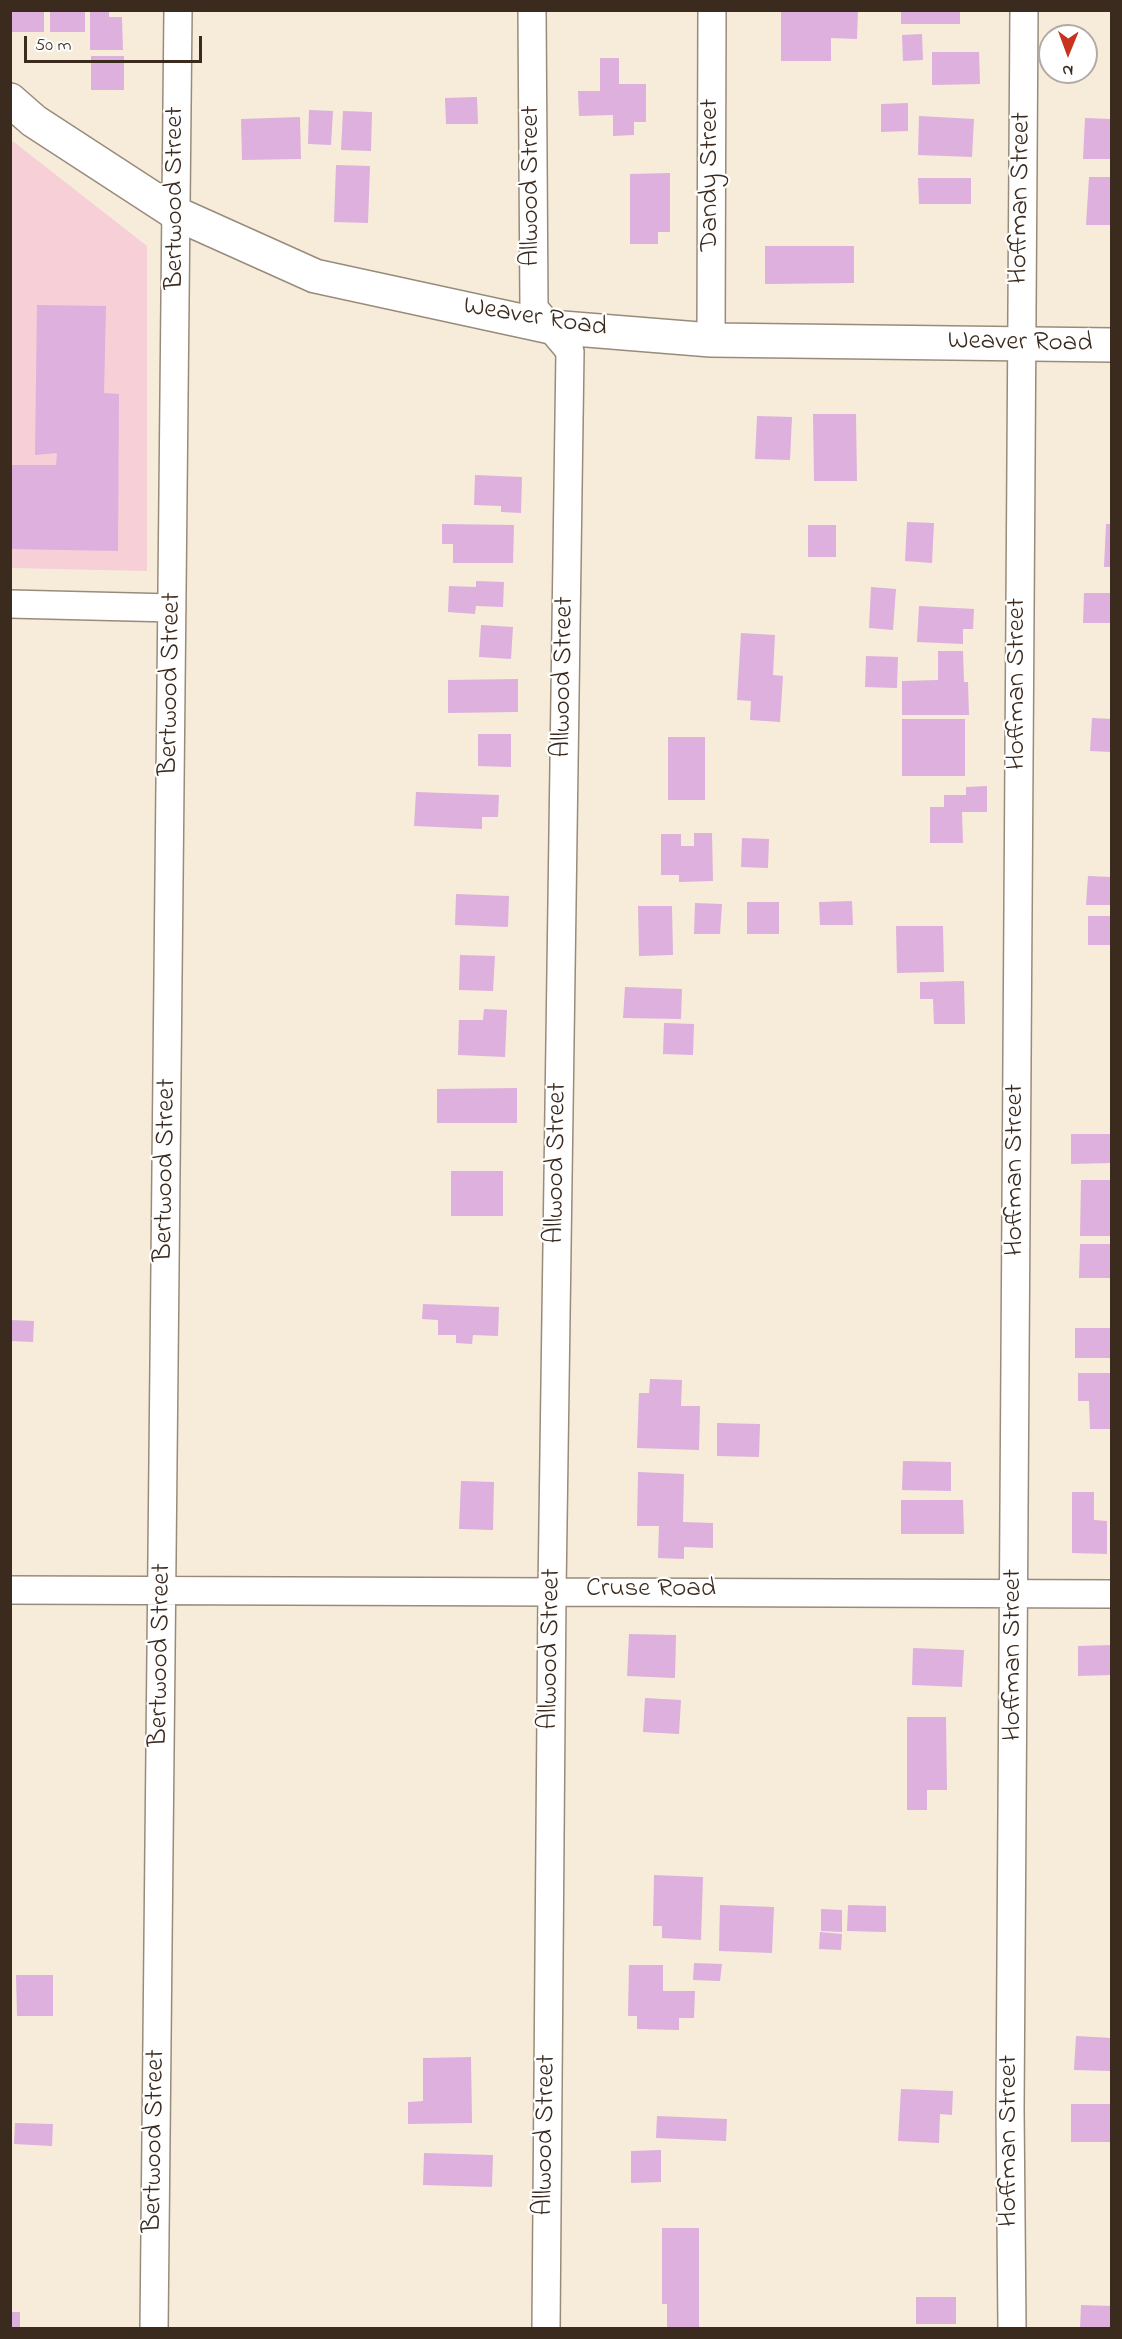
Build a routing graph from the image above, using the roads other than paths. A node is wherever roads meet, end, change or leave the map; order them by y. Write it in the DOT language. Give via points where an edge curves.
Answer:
graph roads {
  1 [pos="178,10"];
  2 [pos="532,10"];
  3 [pos="712,10"];
  4 [pos="1024,10"];
  5 [pos="10,100"];
  6 [pos="177,214"];
  7 [pos="550,327"];
  8 [pos="711,340"];
  9 [pos="1021,344"];
  10 [pos="1112,345"];
  11 [pos="10,604"];
  12 [pos="172,608"];
  13 [pos="162,1588"];
  14 [pos="10,1590"];
  15 [pos="552,1591"];
  16 [pos="1015,1593"];
  17 [pos="1112,1594"];
  18 [pos="154,2328"];
  19 [pos="546,2328"];
  20 [pos="1012,2328"];
  1 -- 6 [label="street, Bertwood Street"];
  2 -- 7 [label="street, Allwood Street" via="534,308"];
  3 -- 8 [label="street, Dandy Street"];
  4 -- 9 [label="street, Hoffman Street"];
  5 -- 6 [label="street, Weaver Road" via="34,121"];
  6 -- 7 [label="street, Weaver Road" via="315,276"];
  6 -- 12 [label="street, Bertwood Street"];
  7 -- 8 [label="street, Weaver Road"];
  7 -- 15 [label="street, Allwood Street" via="570,351"];
  8 -- 9 [label="street, Weaver Road"];
  9 -- 10 [label="street, Weaver Road"];
  9 -- 16 [label="street, Hoffman Street"];
  11 -- 12 [label="street"];
  12 -- 13 [label="street, Bertwood Street"];
  13 -- 14 [label="street, Cruse Road"];
  13 -- 15 [label="street, Cruse Road"];
  13 -- 18 [label="street, Bertwood Street"];
  15 -- 16 [label="street, Cruse Road"];
  15 -- 19 [label="street, Allwood Street"];
  16 -- 17 [label="street, Cruse Road"];
  16 -- 20 [label="street, Hoffman Street"];
}
